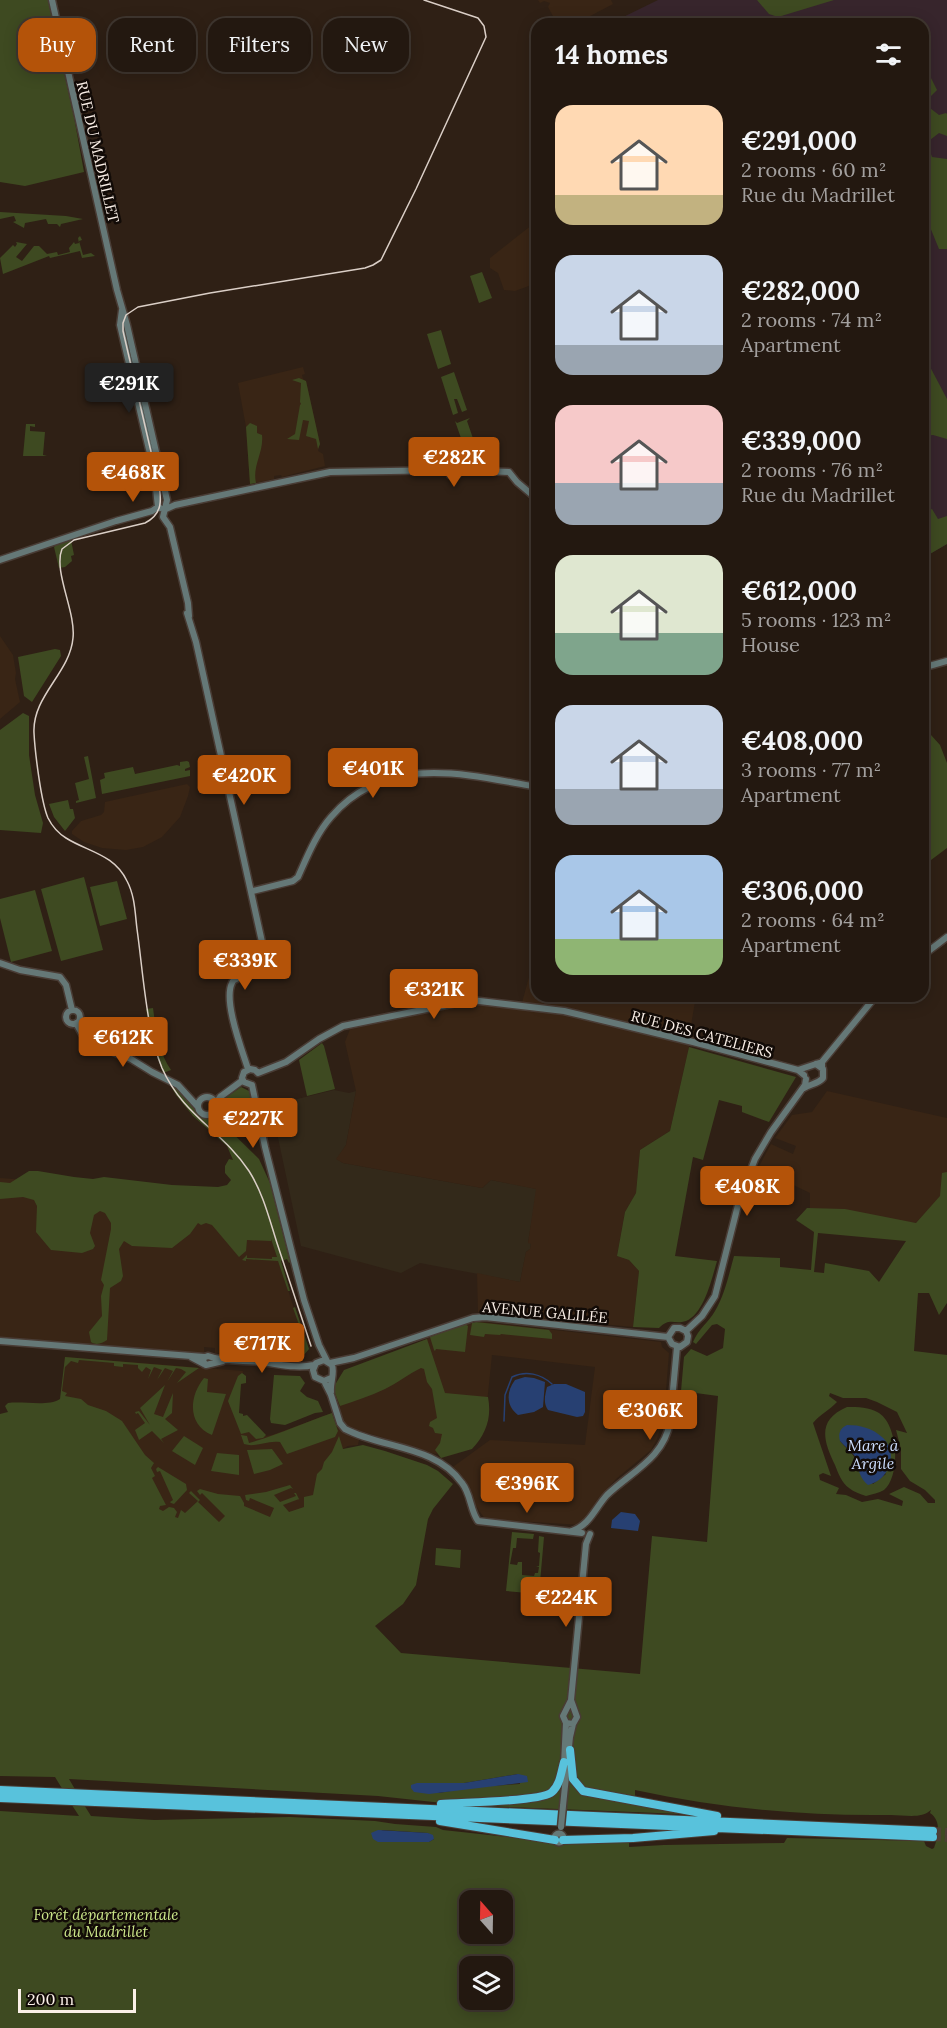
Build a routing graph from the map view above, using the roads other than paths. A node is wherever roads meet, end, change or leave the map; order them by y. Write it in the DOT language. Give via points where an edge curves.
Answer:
graph roads {
  1 [pos="52,0"];
  2 [pos="122,310"];
  3 [pos="531,494"];
  4 [pos="158,507"];
  5 [pos="166,510"];
  6 [pos="0,560"];
  7 [pos="947,661"];
  8 [pos="929,666"];
  9 [pos="531,787"];
  10 [pos="252,891"];
  11 [pos="947,936"];
  12 [pos="929,950"];
  13 [pos="0,963"];
  14 [pos="871,1002"];
  15 [pos="72,1010"];
  16 [pos="76,1023"];
  17 [pos="820,1065"];
  18 [pos="807,1067"];
  19 [pos="248,1069"];
  20 [pos="798,1070"];
  21 [pos="258,1073"];
  22 [pos="807,1079"];
  23 [pos="243,1080"];
  24 [pos="252,1085"];
  25 [pos="197,1102"];
  26 [pos="214,1102"];
  27 [pos="686,1331"];
  28 [pos="668,1337"];
  29 [pos="0,1341"];
  30 [pos="319,1345"];
  31 [pos="677,1347"];
  32 [pos="354,1358"];
  33 [pos="328,1362"];
  34 [pos="315,1366"];
  35 [pos="332,1374"];
  36 [pos="324,1381"];
  37 [pos="331,1395"];
  38 [pos="586,1529"];
  39 [pos="572,1700"];
  40 [pos="567,1711"];
  41 [pos="575,1712"];
  42 [pos="569,1723"];
  43 [pos="570,1750"];
  44 [pos="564,1762"];
  45 [pos="0,1790"];
  46 [pos="0,1798"];
  47 [pos="562,1806"];
  48 [pos="418,1807"];
  49 [pos="423,1817"];
  50 [pos="738,1825"];
  51 [pos="559,1833"];
  52 [pos="933,1834"];
  1 -- 2 [label="street, RUE DU MADRILLET"];
  2 -- 4 [label="street, RUE DU MADRILLET" via="120,325 154,471"];
  2 -- 5 [label="street, RUE DU MADRILLET" via="167,500"];
  3 -- 5 [label="street" via="509,472 459,470 454,476 449,470 330,472"];
  4 -- 5 [label="street"];
  4 -- 6 [label="street"];
  5 -- 10 [label="street, RUE DU MADRILLET"];
  7 -- 8 [label="street"];
  9 -- 10 [label="street" via="444,772 387,779 357,794 331,817 294,881"];
  10 -- 19 [label="street, RUE DU MADRILLET" via="263,952 233,981 229,996"];
  11 -- 12 [label="street"];
  13 -- 15 [label="street" via="60,977"];
  14 -- 17 [label="street"];
  15 -- 16 [label="street" via="80,1014"];
  15 -- 16 [label="street" via="66,1018"];
  16 -- 25 [label="street" via="86,1041 131,1059 178,1085"];
  17 -- 18 [label="street"];
  17 -- 22 [label="street" via="823,1078 817,1083"];
  18 -- 20 [label="street"];
  18 -- 22 [label="street"];
  19 -- 21 [label="street"];
  19 -- 23 [label="street"];
  20 -- 21 [label="street, RUE DES CATELIERS" via="566,1011 471,1000 345,1026 286,1062"];
  20 -- 22 [label="street, RUE DES CATELIERS"];
  21 -- 24 [label="street" via="257,1082"];
  22 -- 27 [label="street" via="755,1160 739,1201 715,1296"];
  23 -- 24 [label="street"];
  23 -- 26 [label="street"];
  24 -- 30 [label="street" via="289,1243"];
  25 -- 26 [label="street" via="205,1098"];
  25 -- 26 [label="street" via="201,1113 208,1115 214,1112"];
  27 -- 28 [label="street" via="674,1328"];
  27 -- 31 [label="street" via="687,1342"];
  28 -- 31 [label="street"];
  28 -- 32 [label="street, AVENUE GALILÉE" via="479,1317"];
  29 -- 34 [label="street, AVENUE GALILÉE" via="191,1356 208,1361"];
  30 -- 33 [label="street"];
  30 -- 34 [label="street"];
  31 -- 38 [label="street" via="670,1422 661,1446 608,1495"];
  32 -- 33 [label="street, AVENUE GALILÉE"];
  32 -- 35 [label="street, AVENUE GALILÉE"];
  33 -- 34 [label="street, AVENUE GALILÉE"];
  33 -- 35 [label="street"];
  34 -- 36 [label="street" via="318,1379"];
  35 -- 36 [label="street, AVENUE GALILÉE"];
  35 -- 37 [label="street"];
  36 -- 37 [label="street"];
  37 -- 38 [label="street" via="345,1429 428,1456 450,1469 465,1486 478,1521 572,1531"];
  38 -- 39 [label="street"];
  39 -- 40 [label="street"];
  39 -- 41 [label="street"];
  40 -- 41 [label="street"];
  40 -- 42 [label="street" via="563,1716"];
  41 -- 42 [label="street" via="577,1719"];
  42 -- 43 [label="street"];
  42 -- 44 [label="street"];
  43 -- 47 [label="street"];
  43 -- 50 [label="highway" via="571,1774 583,1791 727,1818"];
  44 -- 47 [label="street"];
  44 -- 48 [label="highway" via="557,1786 542,1797"];
  45 -- 48 [label="highway"];
  46 -- 49 [label="highway"];
  47 -- 51 [label="street, bridge"];
  48 -- 50 [label="highway"];
  49 -- 50 [label="highway"];
  49 -- 51 [label="highway" via="489,1830"];
  50 -- 51 [label="highway" via="732,1831 633,1838"];
  50 -- 52 [label="highway"];
}
